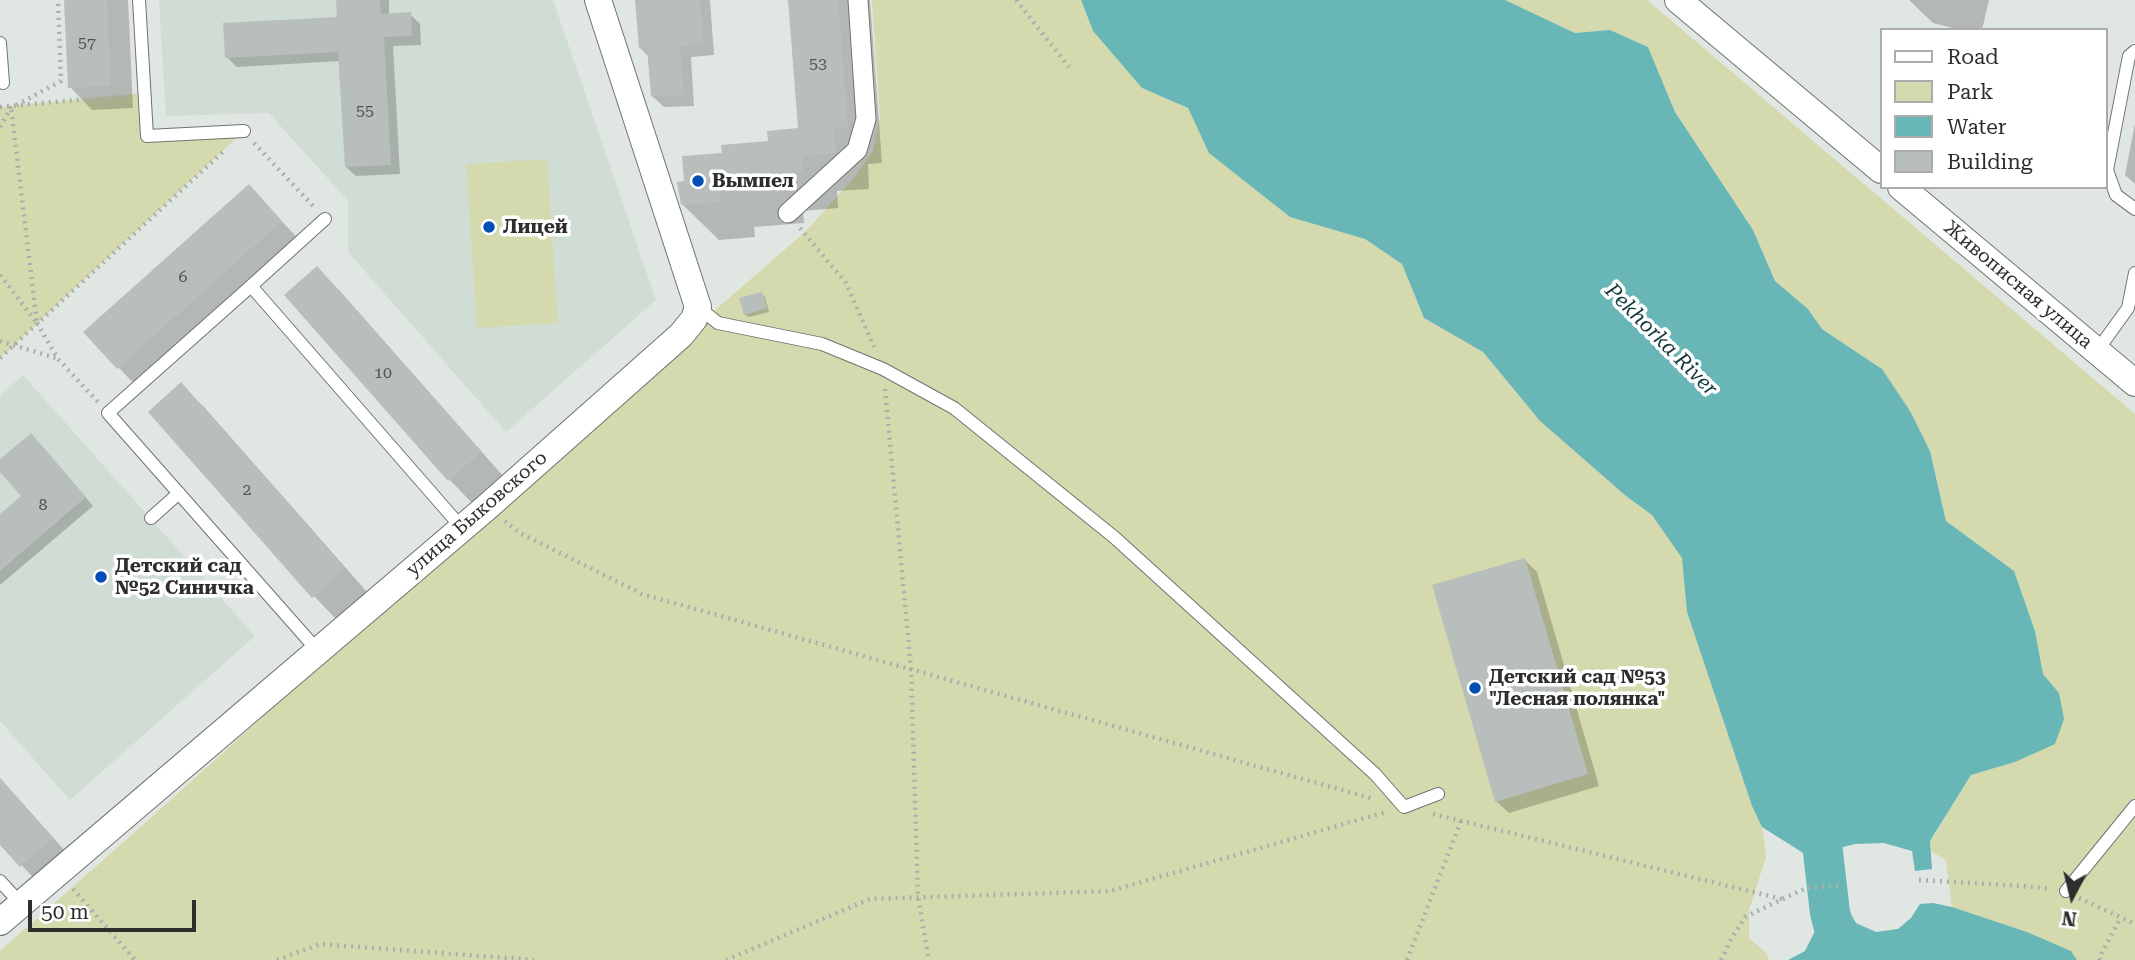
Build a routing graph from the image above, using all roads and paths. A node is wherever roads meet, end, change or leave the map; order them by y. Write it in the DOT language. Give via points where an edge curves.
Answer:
graph roads {
  1 [pos="58,0"];
  2 [pos="139,0"];
  3 [pos="598,0"];
  4 [pos="858,0"];
  5 [pos="1016,0"];
  6 [pos="1678,0"];
  7 [pos="0,43"];
  8 [pos="2135,51"];
  9 [pos="1069,67"];
  10 [pos="3,83"];
  11 [pos="145,93"];
  12 [pos="0,107"];
  13 [pos="11,108"];
  14 [pos="0,127"];
  15 [pos="244,131"];
  16 [pos="1880,169"];
  17 [pos="1903,189"];
  18 [pos="2135,209"];
  19 [pos="788,212"];
  20 [pos="325,219"];
  21 [pos="2135,273"];
  22 [pos="0,275"];
  23 [pos="251,286"];
  24 [pos="698,307"];
  25 [pos="37,323"];
  26 [pos="0,341"];
  27 [pos="14,344"];
  28 [pos="2097,351"];
  29 [pos="0,358"];
  30 [pos="58,359"];
  31 [pos="883,369"];
  32 [pos="2135,383"];
  33 [pos="108,413"];
  34 [pos="179,493"];
  35 [pos="487,507"];
  36 [pos="150,518"];
  37 [pos="462,528"];
  38 [pos="318,651"];
  39 [pos="911,669"];
  40 [pos="1438,794"];
  41 [pos="2135,806"];
  42 [pos="1404,807"];
  43 [pos="1461,821"];
  44 [pos="58,872"];
  45 [pos="1919,880"];
  46 [pos="0,881"];
  47 [pos="1843,886"];
  48 [pos="2066,891"];
  49 [pos="918,897"];
  50 [pos="1782,899"];
  51 [pos="21,904"];
  52 [pos="2121,917"];
  53 [pos="0,922"];
  54 [pos="2135,924"];
  55 [pos="135,960"];
  56 [pos="277,960"];
  57 [pos="534,960"];
  58 [pos="726,960"];
  59 [pos="929,960"];
  60 [pos="1407,960"];
  61 [pos="1721,960"];
  62 [pos="2100,960"];
  1 -- 13 [label="path" via="61,81"];
  2 -- 11 [label="lane"];
  3 -- 24 [label="street"];
  4 -- 19 [label="street" via="866,119 857,150"];
  5 -- 9 [label="path"];
  6 -- 16 [label="street"];
  7 -- 10 [label="lane"];
  8 -- 18 [label="lane" via="2129,56 2107,170 2116,195"];
  11 -- 13 [label="path"];
  11 -- 15 [label="lane" via="147,136"];
  12 -- 13 [label="path"];
  13 -- 14 [label="path"];
  13 -- 25 [label="path"];
  15 -- 20 [label="path"];
  15 -- 25 [label="path"];
  17 -- 28 [label="street, Живописная улица"];
  19 -- 31 [label="path" via="846,283"];
  20 -- 23 [label="lane"];
  21 -- 28 [label="lane" via="2128,308"];
  22 -- 25 [label="path"];
  23 -- 33 [label="lane"];
  23 -- 37 [label="lane"];
  24 -- 31 [label="lane" via="718,323 822,344"];
  24 -- 35 [label="street, улица Быковского" via="688,329"];
  25 -- 27 [label="path"];
  25 -- 30 [label="path"];
  26 -- 27 [label="path"];
  27 -- 29 [label="path"];
  27 -- 30 [label="path"];
  28 -- 32 [label="street, Живописная улица"];
  30 -- 33 [label="path"];
  31 -- 39 [label="path"];
  31 -- 42 [label="lane" via="954,408 1114,537 1375,774"];
  33 -- 34 [label="lane"];
  34 -- 36 [label="lane"];
  34 -- 38 [label="lane"];
  35 -- 37 [label="street, улица Быковского"];
  35 -- 39 [label="path" via="518,532 642,594"];
  37 -- 38 [label="street, улица Быковского"];
  38 -- 44 [label="street, улица Быковского"];
  39 -- 42 [label="path"];
  39 -- 49 [label="path"];
  40 -- 42 [label="lane"];
  41 -- 48 [label="lane"];
  42 -- 43 [label="path"];
  42 -- 49 [label="path" via="1110,891"];
  43 -- 50 [label="path"];
  43 -- 60 [label="path"];
  44 -- 51 [label="street, улица Быковского"];
  44 -- 55 [label="path"];
  45 -- 48 [label="path" via="2022,884"];
  46 -- 51 [label="lane"];
  47 -- 50 [label="path" via="1806,888"];
  48 -- 52 [label="path"];
  49 -- 58 [label="path" via="870,899"];
  49 -- 59 [label="path"];
  50 -- 61 [label="path" via="1745,917"];
  51 -- 53 [label="street, улица Быковского"];
  52 -- 54 [label="path"];
  52 -- 62 [label="path, bridge"];
  56 -- 57 [label="path" via="320,944"];
}
